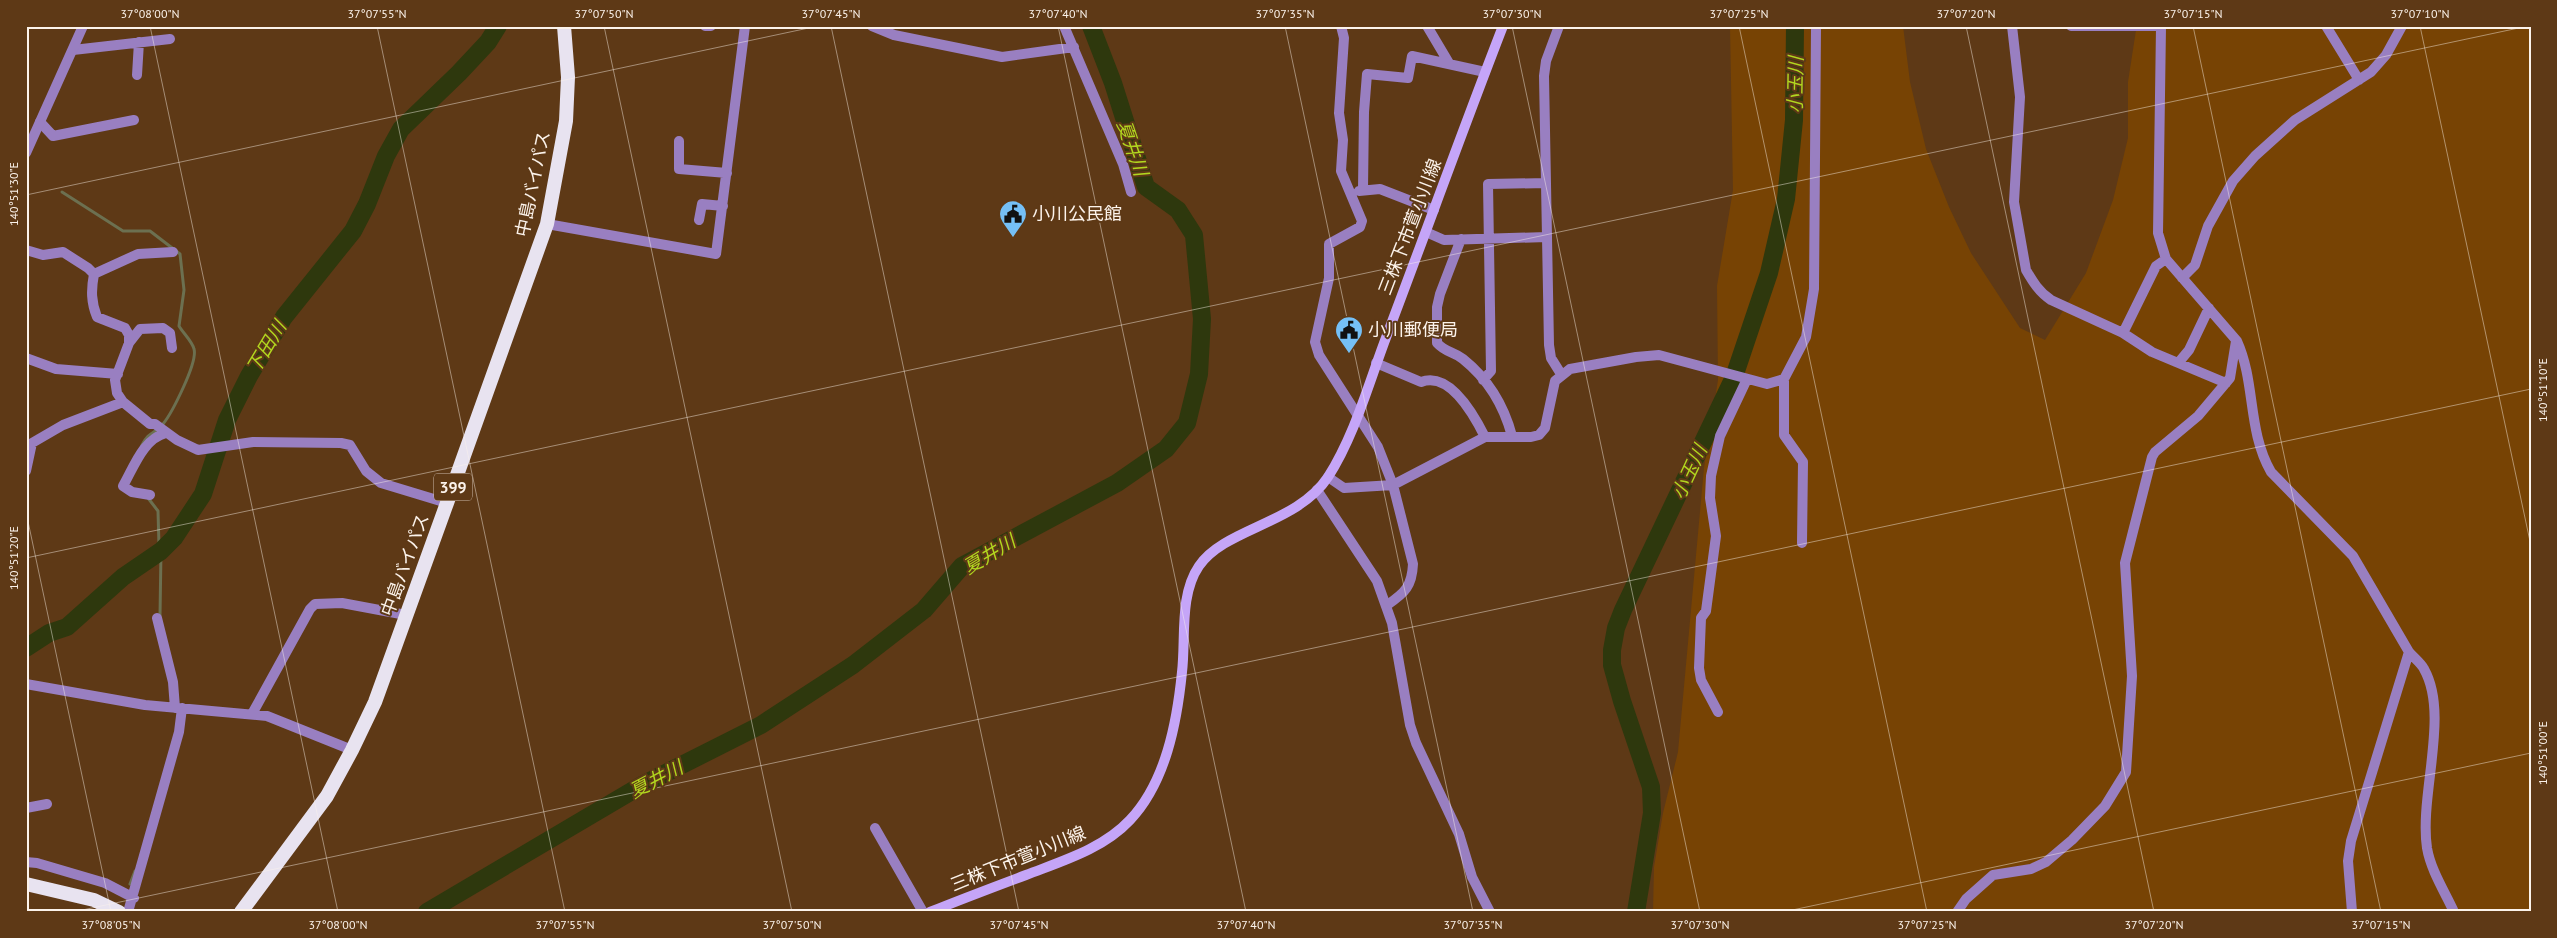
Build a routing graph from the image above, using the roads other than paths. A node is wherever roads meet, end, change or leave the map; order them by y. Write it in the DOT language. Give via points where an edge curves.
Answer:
graph roads {
  1 [pos="564,26"];
  2 [pos="705,26"];
  3 [pos="710,26"];
  4 [pos="745,26"];
  5 [pos="872,26"];
  6 [pos="1064,26"];
  7 [pos="1341,26"];
  8 [pos="1428,26"];
  9 [pos="1502,26"];
  10 [pos="1559,26"];
  11 [pos="1816,26"];
  12 [pos="2012,26"];
  13 [pos="2071,26"];
  14 [pos="2326,26"];
  15 [pos="2402,26"];
  16 [pos="82,27"];
  17 [pos="2161,27"];
  18 [pos="170,39"];
  19 [pos="139,42"];
  20 [pos="1074,47"];
  21 [pos="73,50"];
  22 [pos="1448,63"];
  23 [pos="1485,72"];
  24 [pos="136,75"];
  25 [pos="2359,80"];
  26 [pos="134,120"];
  27 [pos="40,122"];
  28 [pos="679,141"];
  29 [pos="26,153"];
  30 [pos="727,173"];
  31 [pos="1546,183"];
  32 [pos="1363,189"];
  33 [pos="1131,192"];
  34 [pos="1351,194"];
  35 [pos="723,206"];
  36 [pos="1434,210"];
  37 [pos="699,220"];
  38 [pos="547,224"];
  39 [pos="1426,232"];
  40 [pos="1547,237"];
  41 [pos="1489,238"];
  42 [pos="1461,239"];
  43 [pos="26,250"];
  44 [pos="172,252"];
  45 [pos="2166,259"];
  46 [pos="94,274"];
  47 [pos="2182,278"];
  48 [pos="2209,308"];
  49 [pos="2124,333"];
  50 [pos="2236,340"];
  51 [pos="129,343"];
  52 [pos="172,348"];
  53 [pos="26,358"];
  54 [pos="2179,362"];
  55 [pos="1376,363"];
  56 [pos="118,374"];
  57 [pos="1561,374"];
  58 [pos="1745,379"];
  59 [pos="1784,379"];
  60 [pos="1483,380"];
  61 [pos="2226,383"];
  62 [pos="124,402"];
  63 [pos="1357,414"];
  64 [pos="161,430"];
  65 [pos="1512,436"];
  66 [pos="1485,437"];
  67 [pos="26,471"];
  68 [pos="1328,477"];
  69 [pos="1393,485"];
  70 [pos="1317,490"];
  71 [pos="150,495"];
  72 [pos="447,503"];
  73 [pos="1802,543"];
  74 [pos="1387,605"];
  75 [pos="406,615"];
  76 [pos="157,618"];
  77 [pos="2409,652"];
  78 [pos="26,684"];
  79 [pos="179,708"];
  80 [pos="1718,712"];
  81 [pos="252,714"];
  82 [pos="352,750"];
  83 [pos="48,804"];
  84 [pos="26,808"];
  85 [pos="875,828"];
  86 [pos="26,862"];
  87 [pos="29,885"];
  88 [pos="134,898"];
  89 [pos="119,912"];
  90 [pos="128,912"];
  91 [pos="242,912"];
  92 [pos="923,912"];
  93 [pos="930,912"];
  94 [pos="1490,912"];
  95 [pos="1957,912"];
  96 [pos="2352,912"];
  97 [pos="2454,912"];
  1 -- 38 [label="highway, 中島バイパス / 399" via="568,77 566,121"];
  2 -- 3 [label="street"];
  4 -- 30 [label="street"];
  5 -- 20 [label="street" via="894,35 1002,57"];
  6 -- 20 [label="street"];
  7 -- 34 [label="street" via="1344,38 1339,113 1343,140 1341,171"];
  8 -- 22 [label="street"];
  9 -- 23 [label="main road, 三株下市萱小川線"];
  10 -- 31 [label="street" via="1544,76"];
  11 -- 59 [label="street" via="1814,289 1806,337"];
  12 -- 49 [label="street" via="2020,97 2014,202 2026,270 2050,300"];
  13 -- 17 [label="street"];
  14 -- 25 [label="street"];
  15 -- 25 [label="street" via="2386,55"];
  16 -- 21 [label="street"];
  17 -- 45 [label="street" via="2158,233"];
  18 -- 19 [label="street"];
  19 -- 21 [label="street"];
  19 -- 24 [label="street"];
  20 -- 33 [label="street" via="1123,164"];
  21 -- 27 [label="street"];
  22 -- 23 [label="street"];
  22 -- 32 [label="street" via="1412,56 1408,78 1368,74"];
  23 -- 36 [label="main road, 三株下市萱小川線"];
  25 -- 47 [label="street" via="2295,120 2255,156 2233,181 2208,226 2195,265"];
  26 -- 27 [label="street" via="53,136"];
  27 -- 29 [label="street"];
  28 -- 30 [label="street" via="679,169"];
  30 -- 35 [label="street"];
  31 -- 40 [label="street"];
  31 -- 41 [label="street" via="1488,184"];
  32 -- 34 [label="street"];
  32 -- 36 [label="street" via="1380,189"];
  34 -- 63 [label="street" via="1362,220 1360,227 1329,244 1329,278 1315,342 1319,355"];
  35 -- 37 [label="street" via="702,204"];
  35 -- 38 [label="street" via="716,254"];
  36 -- 39 [label="main road, 三株下市萱小川線"];
  38 -- 72 [label="highway, 中島バイパス / 399"];
  39 -- 42 [label="street" via="1444,240"];
  39 -- 55 [label="main road, 三株下市萱小川線"];
  40 -- 41 [label="street"];
  40 -- 57 [label="street" via="1549,345 1551,358"];
  41 -- 42 [label="street"];
  41 -- 60 [label="street" via="1491,371"];
  42 -- 60 [label="street" via="1437,307 1437,343 1445,351 1463,359"];
  43 -- 46 [label="street" via="43,255 63,252"];
  44 -- 46 [label="street" via="138,254"];
  45 -- 47 [label="street"];
  45 -- 49 [label="street" via="2156,266"];
  46 -- 51 [label="street" via="91,290 97,317 125,328"];
  47 -- 48 [label="street"];
  48 -- 50 [label="street"];
  48 -- 54 [label="street" via="2189,350"];
  49 -- 54 [label="street" via="2152,352"];
  50 -- 61 [label="street" via="2234,368"];
  50 -- 77 [label="street" via="2243,354 2262,456 2271,472 2353,556"];
  51 -- 52 [label="street" via="140,329 163,328 170,333"];
  51 -- 56 [label="street"];
  53 -- 56 [label="street" via="56,369"];
  54 -- 61 [label="street"];
  55 -- 63 [label="main road, 三株下市萱小川線"];
  55 -- 66 [label="street" via="1421,382 1442,382 1465,404"];
  56 -- 62 [label="street" via="115,386"];
  57 -- 58 [label="street" via="1570,369 1659,355"];
  57 -- 65 [label="street" via="1552,389 1545,428 1539,435 1531,437"];
  58 -- 59 [label="street" via="1767,384"];
  58 -- 80 [label="street" via="1720,436 1711,476 1710,498 1716,536 1706,611 1702,618 1699,668 1705,690"];
  59 -- 73 [label="street" via="1784,435 1803,462"];
  60 -- 65 [label="street" via="1507,418"];
  61 -- 95 [label="street" via="2198,416 2155,452 2130,536 2125,563 2132,676 2126,772 2104,806 2046,862 2031,869 1993,875 1966,899"];
  62 -- 64 [label="street"];
  62 -- 67 [label="street" via="63,425 32,443"];
  63 -- 68 [label="main road, 三株下市萱小川線"];
  63 -- 69 [label="street" via="1378,447"];
  64 -- 71 [label="street" via="149,442 123,486 132,492"];
  64 -- 72 [label="street" via="198,450 275,441 350,445 366,471 381,483"];
  65 -- 66 [label="street"];
  66 -- 69 [label="street"];
  68 -- 69 [label="street" via="1344,488"];
  68 -- 70 [label="main road, 三株下市萱小川線"];
  69 -- 74 [label="street" via="1413,564 1413,577 1403,594"];
  70 -- 74 [label="street" via="1377,581"];
  70 -- 93 [label="main road, 三株下市萱小川線" via="1276,520 1215,550 1199,566 1190,585 1186,606 1182,672 1174,724 1160,771 1147,798 1130,821 1101,843 1074,856"];
  72 -- 75 [label="highway, 中島バイパス / 399"];
  74 -- 94 [label="street" via="1416,743 1459,834 1472,878"];
  75 -- 81 [label="street" via="342,603 315,604"];
  75 -- 82 [label="highway, 中島バイパス / 399" via="375,702"];
  76 -- 79 [label="street"];
  77 -- 96 [label="street" via="2351,841 2348,861"];
  77 -- 97 [label="street" via="2424,669 2435,712 2426,808 2427,849"];
  78 -- 79 [label="street" via="119,702"];
  79 -- 81 [label="street"];
  79 -- 88 [label="street" via="179,732"];
  81 -- 82 [label="street" via="285,722"];
  82 -- 91 [label="highway, 中島バイパス / 399" via="327,796"];
  83 -- 84 [label="street"];
  85 -- 92 [label="street"];
  86 -- 88 [label="street" via="105,883"];
  87 -- 89 [label="highway" via="94,900"];
  88 -- 90 [label="street"];
}
